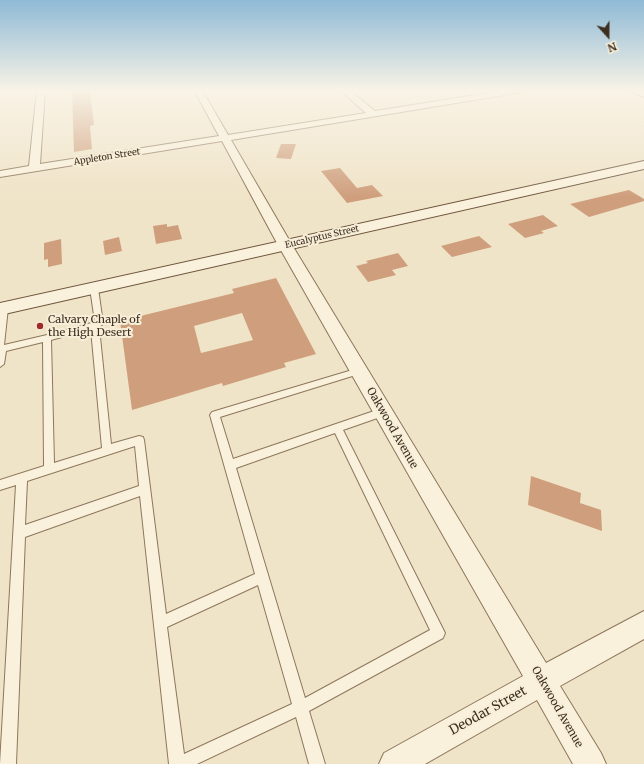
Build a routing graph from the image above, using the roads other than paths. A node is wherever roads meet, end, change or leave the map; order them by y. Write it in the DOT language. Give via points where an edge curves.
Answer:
graph roads {
  1 [pos="38,126"];
  2 [pos="219,126"];
  3 [pos="301,126"];
  4 [pos="226,138"];
  5 [pos="644,165"];
  6 [pos="34,169"];
  7 [pos="0,174"];
  8 [pos="285,245"];
  9 [pos="94,288"];
  10 [pos="2,309"];
  11 [pos="95,326"];
  12 [pos="47,338"];
  13 [pos="1,349"];
  14 [pos="0,364"];
  15 [pos="359,371"];
  16 [pos="383,412"];
  17 [pos="337,428"];
  18 [pos="107,450"];
  19 [pos="230,465"];
  20 [pos="49,469"];
  21 [pos="22,478"];
  22 [pos="0,485"];
  23 [pos="144,489"];
  24 [pos="19,533"];
  25 [pos="262,577"];
  26 [pos="161,623"];
  27 [pos="644,624"];
  28 [pos="542,681"];
  29 [pos="300,708"];
  30 [pos="8,764"];
  31 [pos="179,764"];
  32 [pos="317,764"];
  33 [pos="395,764"];
  34 [pos="590,764"];
  1 -- 6 [label="street"];
  2 -- 4 [label="street, Oakwood Avenue"];
  3 -- 4 [label="street, Appleton Street"];
  4 -- 6 [label="street, Appleton Street"];
  4 -- 8 [label="street, Oakwood Avenue"];
  5 -- 8 [label="main road, Eucalyptus Street"];
  6 -- 7 [label="street, Appleton Street"];
  8 -- 9 [label="main road, Eucalyptus Street"];
  8 -- 15 [label="street, Oakwood Avenue"];
  9 -- 10 [label="main road, Eucalyptus Street"];
  9 -- 11 [label="lane" via="99,324"];
  10 -- 13 [label="lane"];
  11 -- 12 [label="lane"];
  11 -- 18 [label="lane"];
  12 -- 13 [label="lane"];
  12 -- 20 [label="lane"];
  13 -- 14 [label="lane"];
  15 -- 16 [label="street, Oakwood Avenue"];
  15 -- 19 [label="lane" via="215,415"];
  16 -- 17 [label="lane"];
  16 -- 28 [label="street, Oakwood Avenue"];
  17 -- 19 [label="lane"];
  17 -- 29 [label="lane" via="438,633"];
  18 -- 20 [label="lane"];
  18 -- 23 [label="lane" via="139,440"];
  19 -- 25 [label="lane"];
  20 -- 21 [label="lane"];
  21 -- 22 [label="lane"];
  21 -- 24 [label="lane"];
  23 -- 24 [label="lane"];
  23 -- 26 [label="lane"];
  24 -- 30 [label="lane"];
  25 -- 26 [label="lane"];
  25 -- 29 [label="lane"];
  26 -- 31 [label="lane"];
  27 -- 28 [label="street, Deodar Street"];
  28 -- 33 [label="street, Deodar Street"];
  28 -- 34 [label="street, Oakwood Avenue"];
  29 -- 31 [label="lane"];
  29 -- 32 [label="lane"];
}
